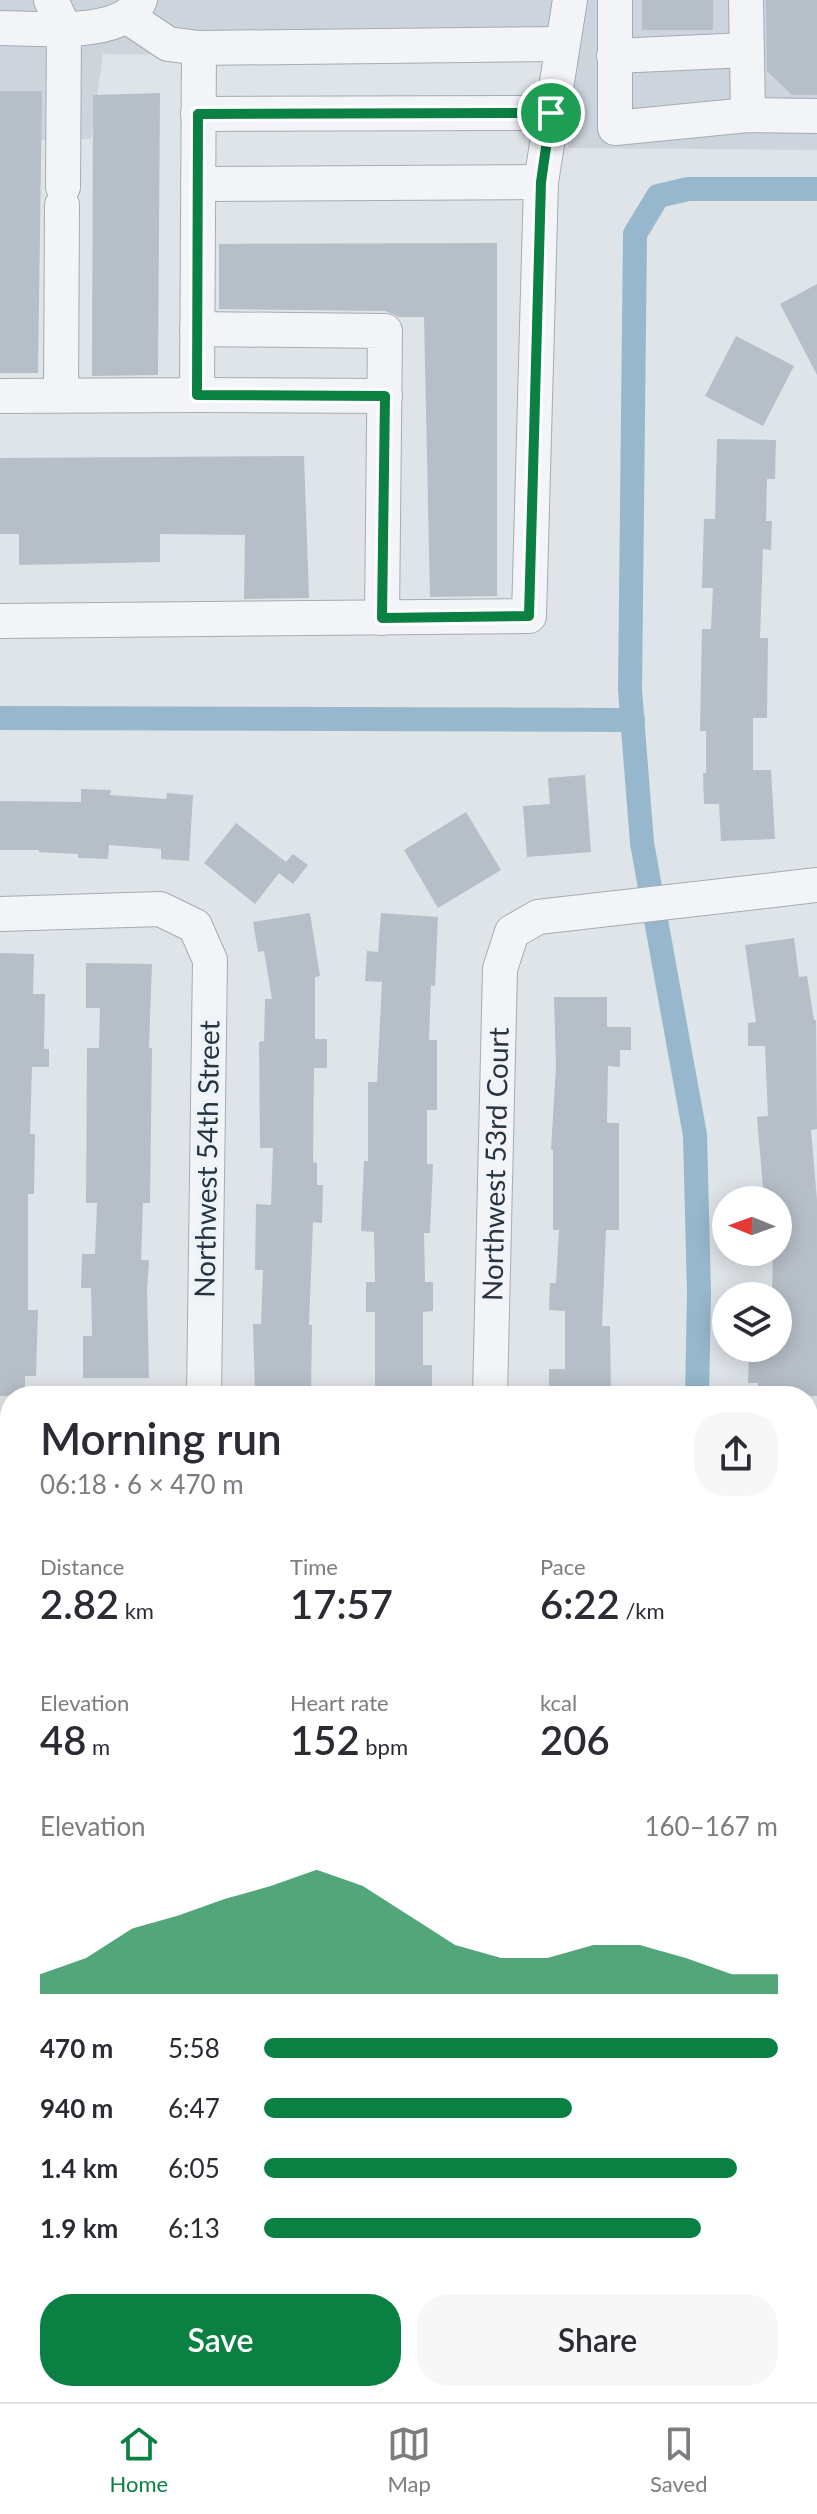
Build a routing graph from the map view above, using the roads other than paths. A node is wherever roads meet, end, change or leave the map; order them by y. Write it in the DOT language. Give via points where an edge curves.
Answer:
graph roads {
  1 [pos="570,0"];
  2 [pos="615,0"];
  3 [pos="746,0"];
  4 [pos="65,9"];
  5 [pos="134,9"];
  6 [pos="0,28"];
  7 [pos="562,44"];
  8 [pos="199,48"];
  9 [pos="747,50"];
  10 [pos="614,56"];
  11 [pos="551,113"];
  12 [pos="198,114"];
  13 [pos="748,115"];
  14 [pos="817,116"];
  15 [pos="541,182"];
  16 [pos="198,184"];
  17 [pos="197,329"];
  18 [pos="61,395"];
  19 [pos="197,395"];
  20 [pos="0,396"];
  21 [pos="385,396"];
  22 [pos="382,618"];
  23 [pos="0,621"];
  24 [pos="817,885"];
  25 [pos="0,914"];
  26 [pos="204,1386"];
  27 [pos="490,1386"];
  1 -- 7 [label="street"];
  2 -- 10 [label="street"];
  3 -- 9 [label="street"];
  4 -- 5 [label="street" via="104,26"];
  4 -- 6 [label="street"];
  4 -- 18 [label="street"];
  5 -- 8 [label="street" via="168,44"];
  7 -- 8 [label="street"];
  7 -- 11 [label="street"];
  8 -- 12 [label="street"];
  9 -- 10 [label="street"];
  9 -- 13 [label="street"];
  10 -- 13 [label="street" via="615,128"];
  11 -- 12 [label="street"];
  11 -- 15 [label="street"];
  12 -- 16 [label="street"];
  13 -- 14 [label="street"];
  15 -- 16 [label="street"];
  15 -- 22 [label="street" via="529,616"];
  16 -- 17 [label="street"];
  17 -- 19 [label="street"];
  17 -- 21 [label="street" via="385,331"];
  18 -- 19 [label="street"];
  18 -- 20 [label="street"];
  19 -- 21 [label="street"];
  21 -- 22 [label="street"];
  22 -- 23 [label="street"];
  24 -- 27 [label="street, Northwest 53rd Court" via="538,917 512,932 500,969"];
  25 -- 26 [label="street, Northwest 54th Street" via="160,909 195,926 210,960"];
}
